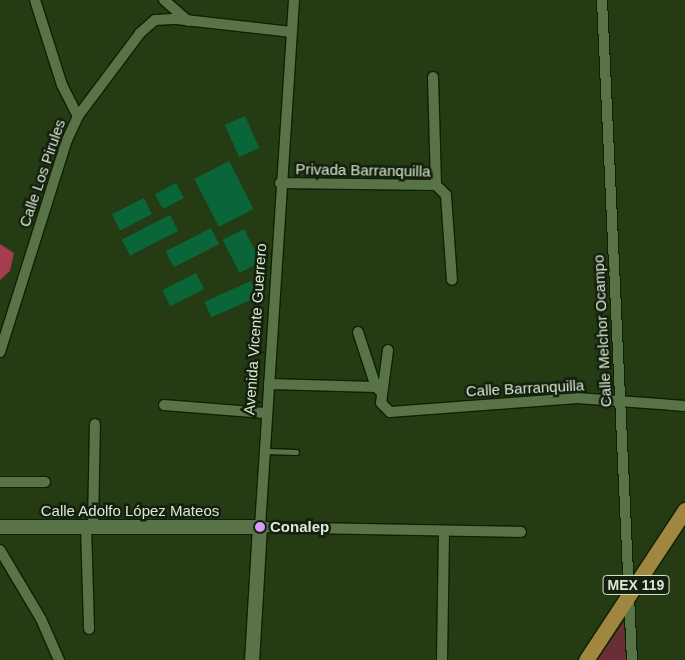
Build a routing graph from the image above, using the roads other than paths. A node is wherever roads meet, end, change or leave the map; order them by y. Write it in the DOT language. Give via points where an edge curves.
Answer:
graph roads {
  1 [pos="35,0"];
  2 [pos="164,0"];
  3 [pos="294,0"];
  4 [pos="602,0"];
  5 [pos="191,23"];
  6 [pos="291,32"];
  7 [pos="433,77"];
  8 [pos="78,116"];
  9 [pos="280,184"];
  10 [pos="436,185"];
  11 [pos="452,280"];
  12 [pos="358,332"];
  13 [pos="388,350"];
  14 [pos="0,352"];
  15 [pos="269,384"];
  16 [pos="379,390"];
  17 [pos="620,402"];
  18 [pos="164,405"];
  19 [pos="685,406"];
  20 [pos="265,413"];
  21 [pos="95,424"];
  22 [pos="266,451"];
  23 [pos="296,452"];
  24 [pos="0,482"];
  25 [pos="45,482"];
  26 [pos="685,510"];
  27 [pos="89,526"];
  28 [pos="0,527"];
  29 [pos="260,528"];
  30 [pos="444,532"];
  31 [pos="521,532"];
  32 [pos="0,550"];
  33 [pos="630,594"];
  34 [pos="89,629"];
  35 [pos="58,660"];
  36 [pos="252,660"];
  37 [pos="442,660"];
  38 [pos="586,660"];
  39 [pos="632,660"];
  1 -- 8 [label="street" via="62,86"];
  2 -- 5 [label="street"];
  3 -- 6 [label="street, Avenida Vicente Guerrero"];
  4 -- 17 [label="street, Calle Melchor Ocampo"];
  5 -- 6 [label="street, Calle Los Pirules"];
  5 -- 8 [label="street, Calle Los Pirules" via="155,20"];
  6 -- 9 [label="street, Avenida Vicente Guerrero"];
  7 -- 10 [label="street"];
  8 -- 14 [label="street, Calle Los Pirules" via="67,140"];
  9 -- 10 [label="street, Privada Barranquilla"];
  9 -- 15 [label="street, Avenida Vicente Guerrero"];
  10 -- 11 [label="street, Privada Barranquilla" via="446,195"];
  12 -- 16 [label="street"];
  13 -- 16 [label="street"];
  15 -- 16 [label="street"];
  15 -- 20 [label="street, Avenida Vicente Guerrero"];
  16 -- 17 [label="street, Calle Barranquilla" via="381,403 390,412 577,398"];
  17 -- 19 [label="street, Calle Barranquilla"];
  17 -- 33 [label="street, Calle Melchor Ocampo"];
  18 -- 20 [label="street"];
  20 -- 22 [label="street, Avenida Vicente Guerrero"];
  21 -- 27 [label="street"];
  22 -- 23 [label="lane"];
  22 -- 29 [label="street, Avenida Vicente Guerrero"];
  24 -- 25 [label="street"];
  26 -- 33 [label="main road, MEX 119"];
  27 -- 28 [label="main road, Calle Adolfo López Mateos"];
  27 -- 29 [label="main road, Calle Adolfo López Mateos"];
  27 -- 34 [label="street"];
  29 -- 30 [label="street"];
  29 -- 36 [label="main road, Avenida Vicente Guerrero"];
  30 -- 31 [label="street"];
  30 -- 37 [label="street"];
  32 -- 35 [label="street" via="42,619"];
  33 -- 38 [label="main road, MEX 119"];
  33 -- 39 [label="street, Calle Melchor Ocampo"];
}
